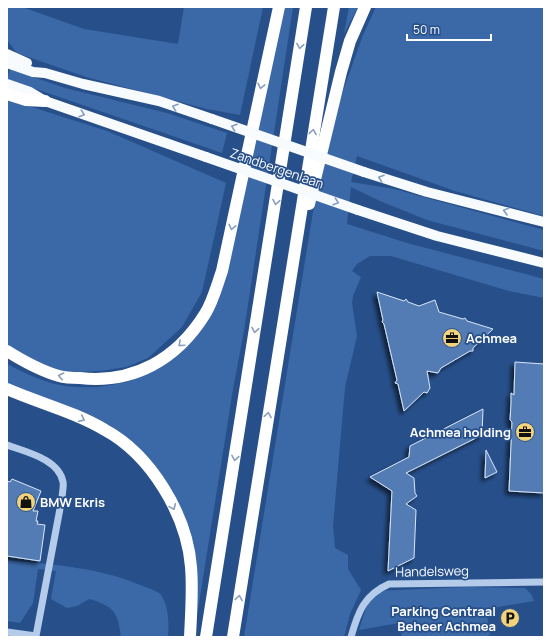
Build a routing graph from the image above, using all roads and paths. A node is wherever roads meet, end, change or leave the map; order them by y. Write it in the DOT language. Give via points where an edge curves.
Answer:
graph roads {
  1 [pos="279,7"];
  2 [pos="306,7"];
  3 [pos="334,7"];
  4 [pos="364,7"];
  5 [pos="7,54"];
  6 [pos="7,63"];
  7 [pos="45,73"];
  8 [pos="7,84"];
  9 [pos="7,94"];
  10 [pos="45,101"];
  11 [pos="544,222"];
  12 [pos="544,263"];
  13 [pos="287,295"];
  14 [pos="7,351"];
  15 [pos="7,389"];
  16 [pos="7,445"];
  17 [pos="544,582"];
  18 [pos="7,632"];
  19 [pos="36,636"];
  20 [pos="190,637"];
  21 [pos="206,637"];
  22 [pos="233,637"];
  23 [pos="352,637"];
  1 -- 14 [label="highway, one-way" via="222,271 206,313 184,341 156,364 123,378 89,379 60,376"];
  2 -- 21 [label="highway, one-way"];
  13 -- 3 [label="highway, one-way"];
  4 -- 13 [label="highway" via="341,72"];
  5 -- 7 [label="main road, Zandbergenlaan"];
  6 -- 7 [label="main road, Zandbergenlaan" via="33,72"];
  11 -- 7 [label="main road, Zandbergenlaan, one-way, bridge" via="427,192 159,101"];
  8 -- 10 [label="main road, Zandbergenlaan" via="30,92"];
  9 -- 10 [label="highway" via="26,100"];
  10 -- 12 [label="main road, Zandbergenlaan, one-way, bridge" via="437,236"];
  22 -- 13 [label="highway, one-way"];
  15 -- 20 [label="highway, one-way" via="105,429 126,443 146,464 171,501 185,534 191,567"];
  16 -- 19 [label="street" via="39,457 57,469 63,482"];
  17 -- 23 [label="street, Handelsweg" via="389,584 376,590 366,600"];
  18 -- 19 [label="street"];
}
